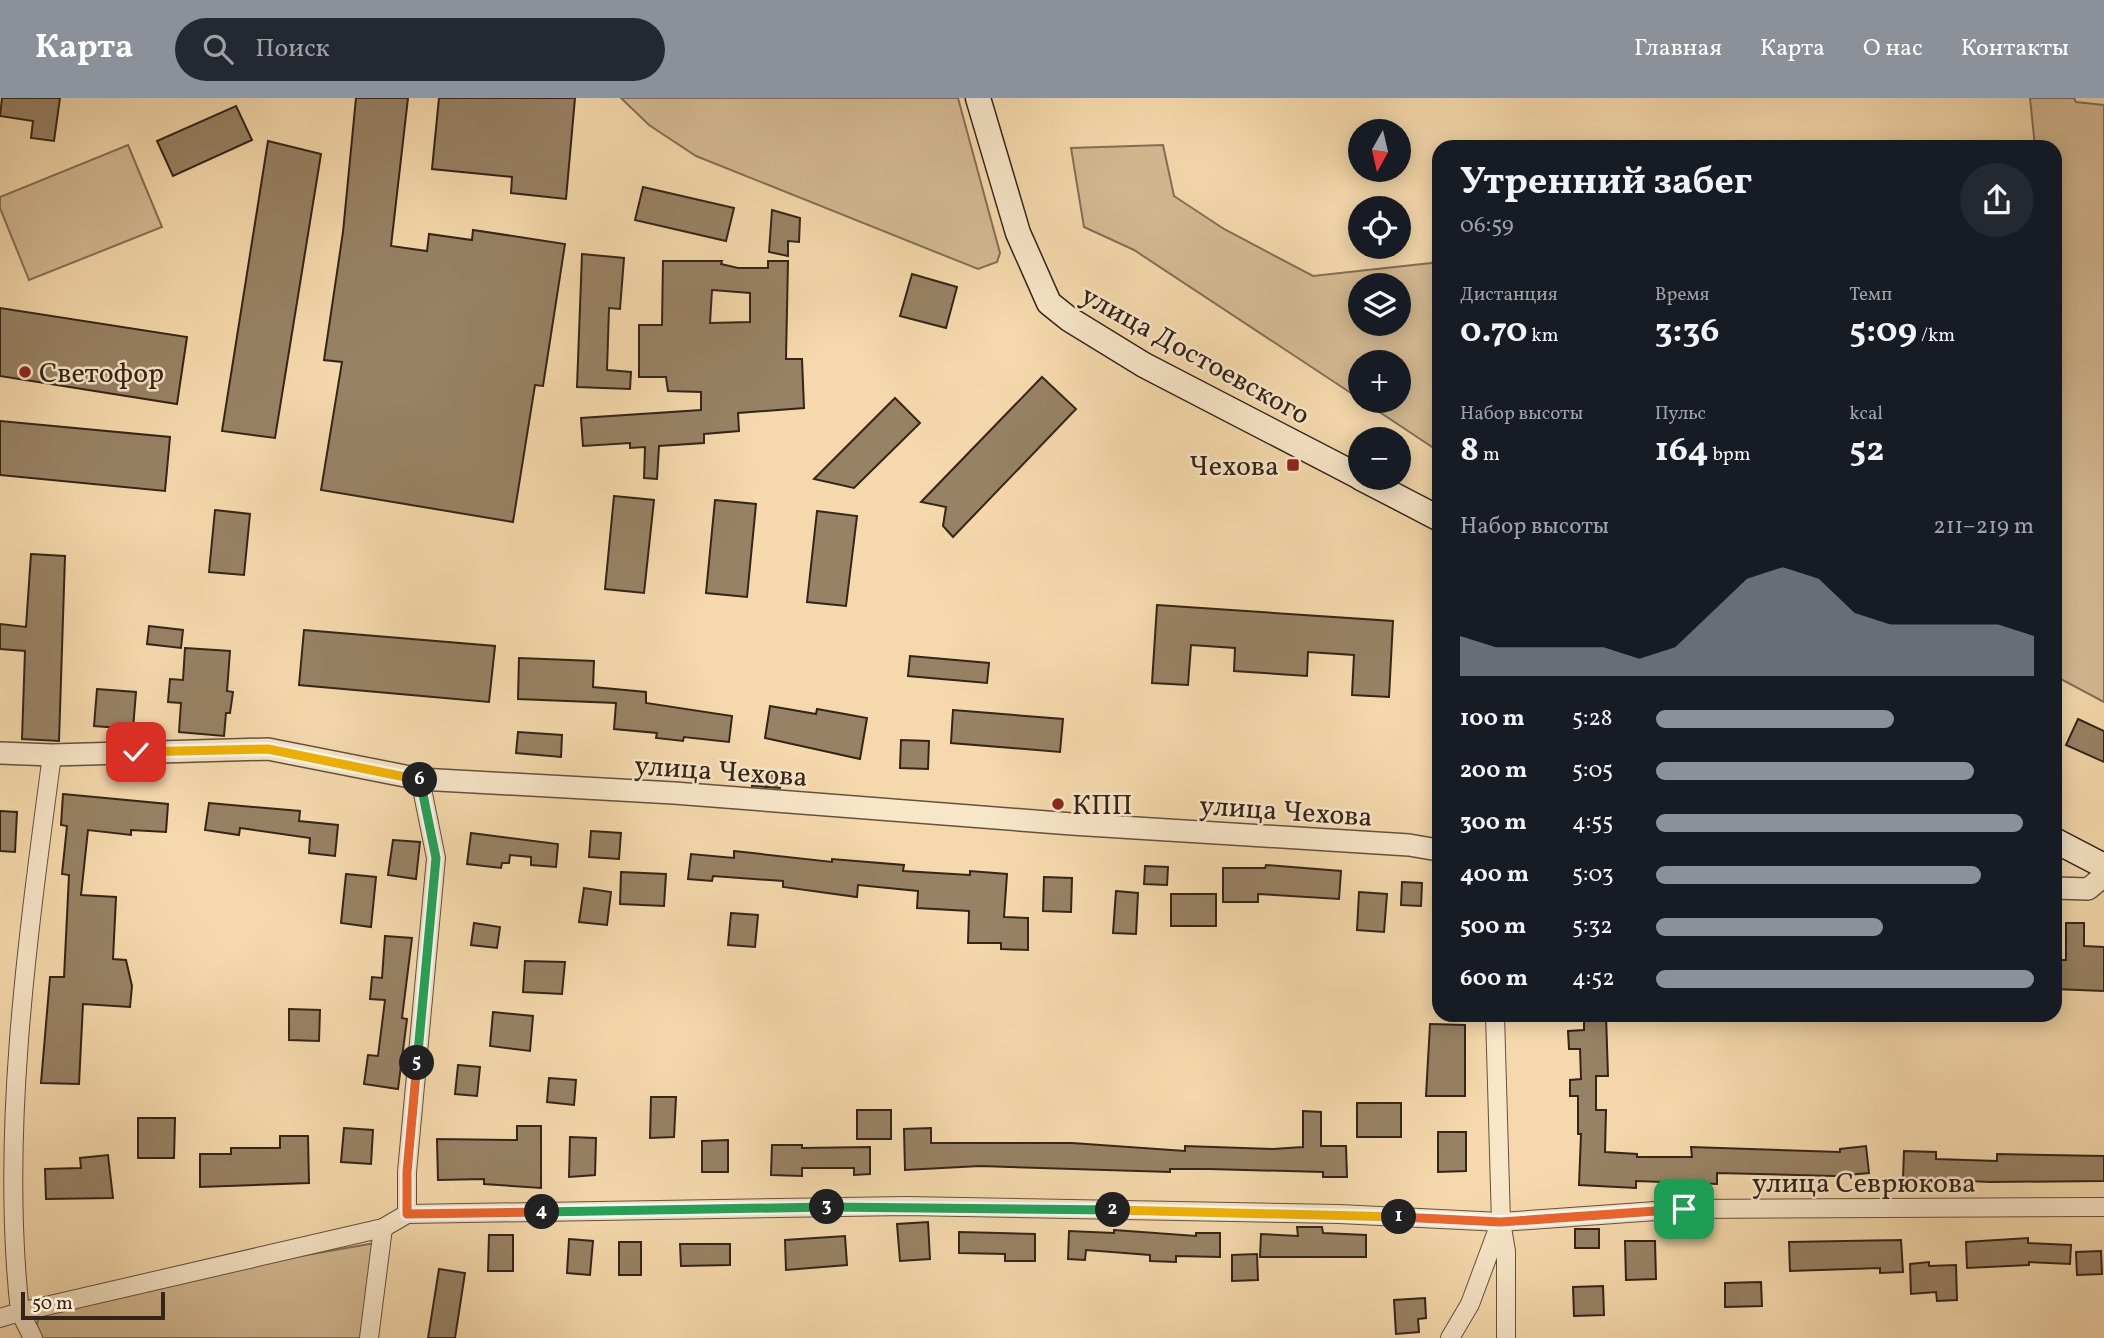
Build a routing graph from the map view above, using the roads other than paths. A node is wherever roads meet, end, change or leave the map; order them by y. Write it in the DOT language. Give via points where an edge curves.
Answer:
graph roads {
  1 [pos="978,98"];
  2 [pos="1348,471"];
  3 [pos="1385,490"];
  4 [pos="1432,514"];
  5 [pos="0,753"];
  6 [pos="52,755"];
  7 [pos="420,779"];
  8 [pos="2062,843"];
  9 [pos="1432,849"];
  10 [pos="2104,866"];
  11 [pos="2104,876"];
  12 [pos="2062,888"];
  13 [pos="1495,1022"];
  14 [pos="2104,1207"];
  15 [pos="407,1214"];
  16 [pos="1501,1222"];
  17 [pos="383,1228"];
  18 [pos="20,1312"];
  19 [pos="0,1318"];
  20 [pos="33,1338"];
  21 [pos="369,1338"];
  22 [pos="1450,1338"];
  23 [pos="1506,1338"];
  1 -- 2 [label="main road, улица Достоевского" via="1018,233 1049,303 1144,365"];
  3 -- 4 [label="main road, улица Достоевского"];
  5 -- 6 [label="street, улица Чехова"];
  6 -- 7 [label="street, улица Чехова" via="268,749"];
  6 -- 18 [label="street" via="12,1061 11,1268"];
  7 -- 9 [label="street, улица Чехова" via="674,793"];
  7 -- 15 [label="street" via="436,858"];
  8 -- 10 [label="main road"];
  11 -- 12 [label="street" via="2088,889"];
  13 -- 16 [label="street"];
  14 -- 16 [label="street, улица Севрюкова" via="1684,1209"];
  15 -- 16 [label="street, улица Севрюкова" via="905,1206 1339,1214"];
  15 -- 17 [label="street"];
  16 -- 22 [label="street" via="1470,1304"];
  16 -- 23 [label="street" via="1506,1251"];
  17 -- 18 [label="street"];
  17 -- 21 [label="street"];
  18 -- 19 [label="street"];
  18 -- 20 [label="street"];
}
